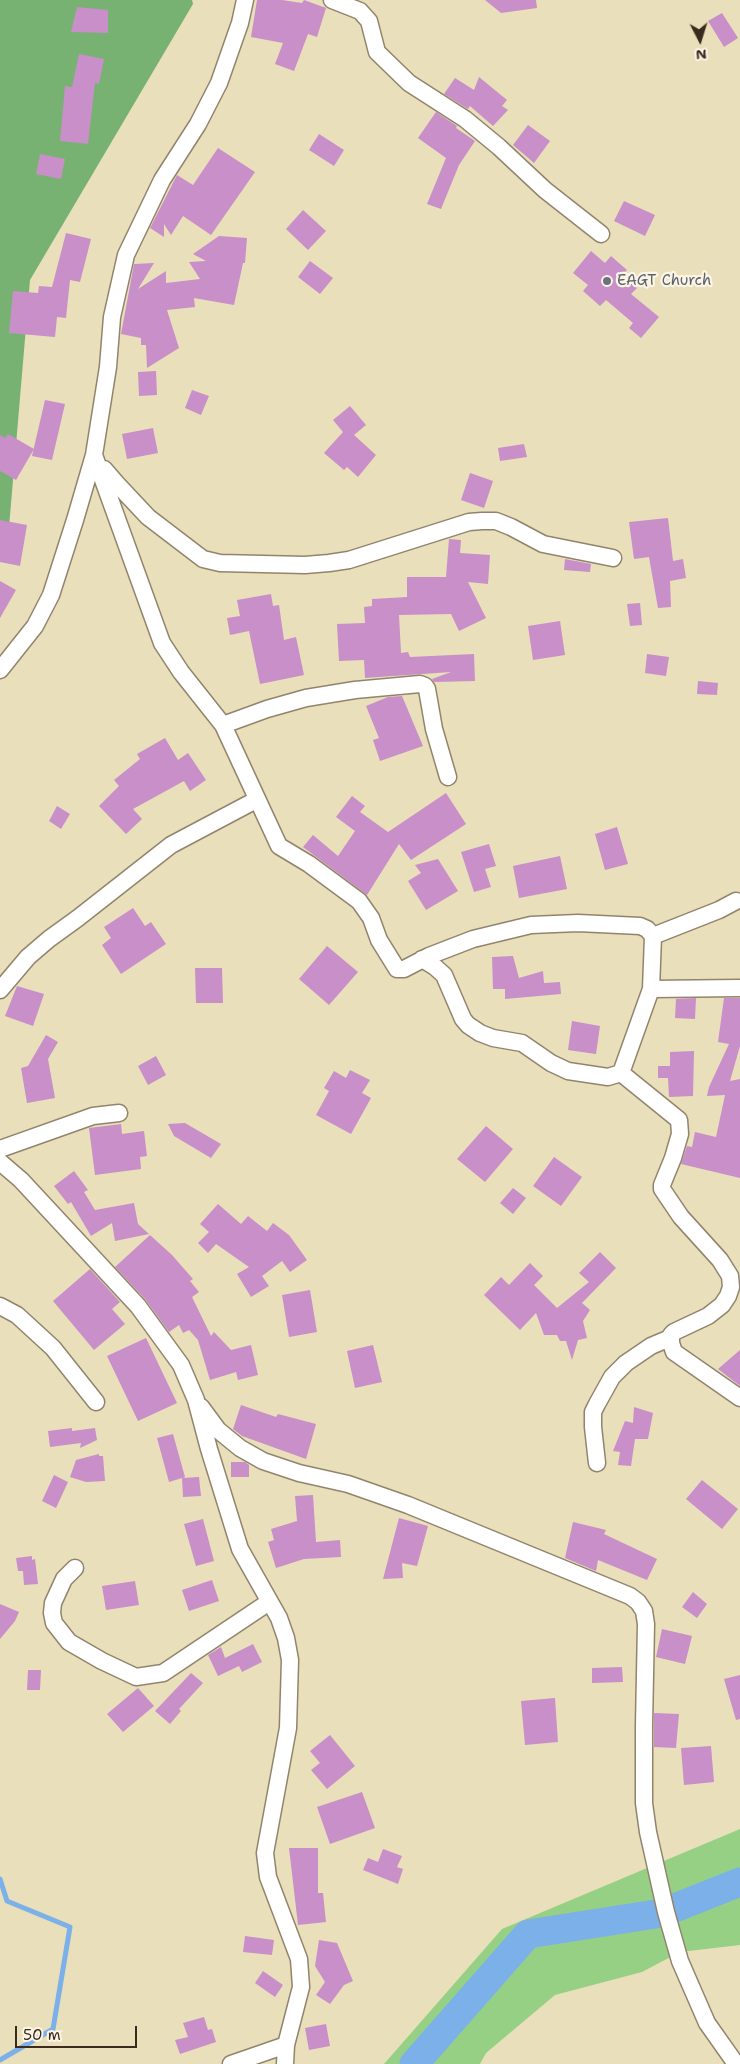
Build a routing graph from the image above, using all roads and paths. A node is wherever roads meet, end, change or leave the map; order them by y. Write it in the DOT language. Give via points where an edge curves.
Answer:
graph roads {
  1 [pos="245,0"];
  2 [pos="332,0"];
  3 [pos="601,234"];
  4 [pos="94,455"];
  5 [pos="613,558"];
  6 [pos="0,670"];
  7 [pos="223,725"];
  8 [pos="448,777"];
  9 [pos="256,800"];
  10 [pos="736,901"];
  11 [pos="653,936"];
  12 [pos="422,959"];
  13 [pos="740,988"];
  14 [pos="651,989"];
  15 [pos="0,990"];
  16 [pos="621,1073"];
  17 [pos="119,1113"];
  18 [pos="0,1149"];
  19 [pos="0,1162"];
  20 [pos="735,1285"];
  21 [pos="0,1306"];
  22 [pos="670,1338"];
  23 [pos="740,1398"];
  24 [pos="196,1400"];
  25 [pos="96,1402"];
  26 [pos="597,1464"];
  27 [pos="75,1568"];
  28 [pos="269,1602"];
  29 [pos="286,2045"];
  30 [pos="231,2064"];
  31 [pos="286,2064"];
  32 [pos="736,2064"];
  1 -- 4 [label="street" via="219,83 198,124 162,180 126,255 112,318"];
  2 -- 3 [label="street" via="360,11 369,21 377,52 409,83 466,119 545,190"];
  4 -- 5 [label="street" via="148,517 203,560 220,564 329,563 482,521 496,521 512,527 543,544"];
  4 -- 6 [label="street" via="52,595 35,626"];
  4 -- 7 [label="street" via="162,643"];
  7 -- 8 [label="street" via="306,698 420,684 427,689"];
  7 -- 9 [label="street"];
  9 -- 12 [label="street" via="279,846 359,901 394,966 400,970"];
  9 -- 15 [label="street" via="170,845 49,939 28,957"];
  10 -- 11 [label="street"];
  11 -- 12 [label="street" via="640,926 531,925 473,939"];
  11 -- 14 [label="street"];
  12 -- 16 [label="street" via="444,975 463,1018 480,1033 522,1043 568,1071 608,1077"];
  13 -- 14 [label="street"];
  14 -- 16 [label="street"];
  16 -- 20 [label="street" via="679,1120 680,1134 662,1189 681,1217 720,1260"];
  17 -- 18 [label="street" via="93,1116"];
  19 -- 24 [label="street" via="21,1180 138,1306 180,1365"];
  20 -- 22 [label="street" via="722,1305 708,1316 674,1332"];
  21 -- 25 [label="street" via="18,1314 53,1348"];
  22 -- 23 [label="street" via="674,1352"];
  22 -- 26 [label="street" via="650,1346 626,1363 612,1377 596,1404 593,1427"];
  24 -- 28 [label="street" via="234,1531"];
  24 -- 32 [label="street" via="218,1430 263,1461 348,1484 408,1505 638,1602 644,1611 646,1624 644,1803 648,1832 680,1961 707,2023"];
  27 -- 28 [label="street" via="64,1579 53,1603 52,1613 57,1628 69,1642 136,1677 162,1673"];
  28 -- 29 [label="street" via="286,1638 290,1660 288,1728 265,1853 268,1877 299,1959 301,1987"];
  29 -- 30 [label="street"];
  29 -- 31 [label="street"];
}
